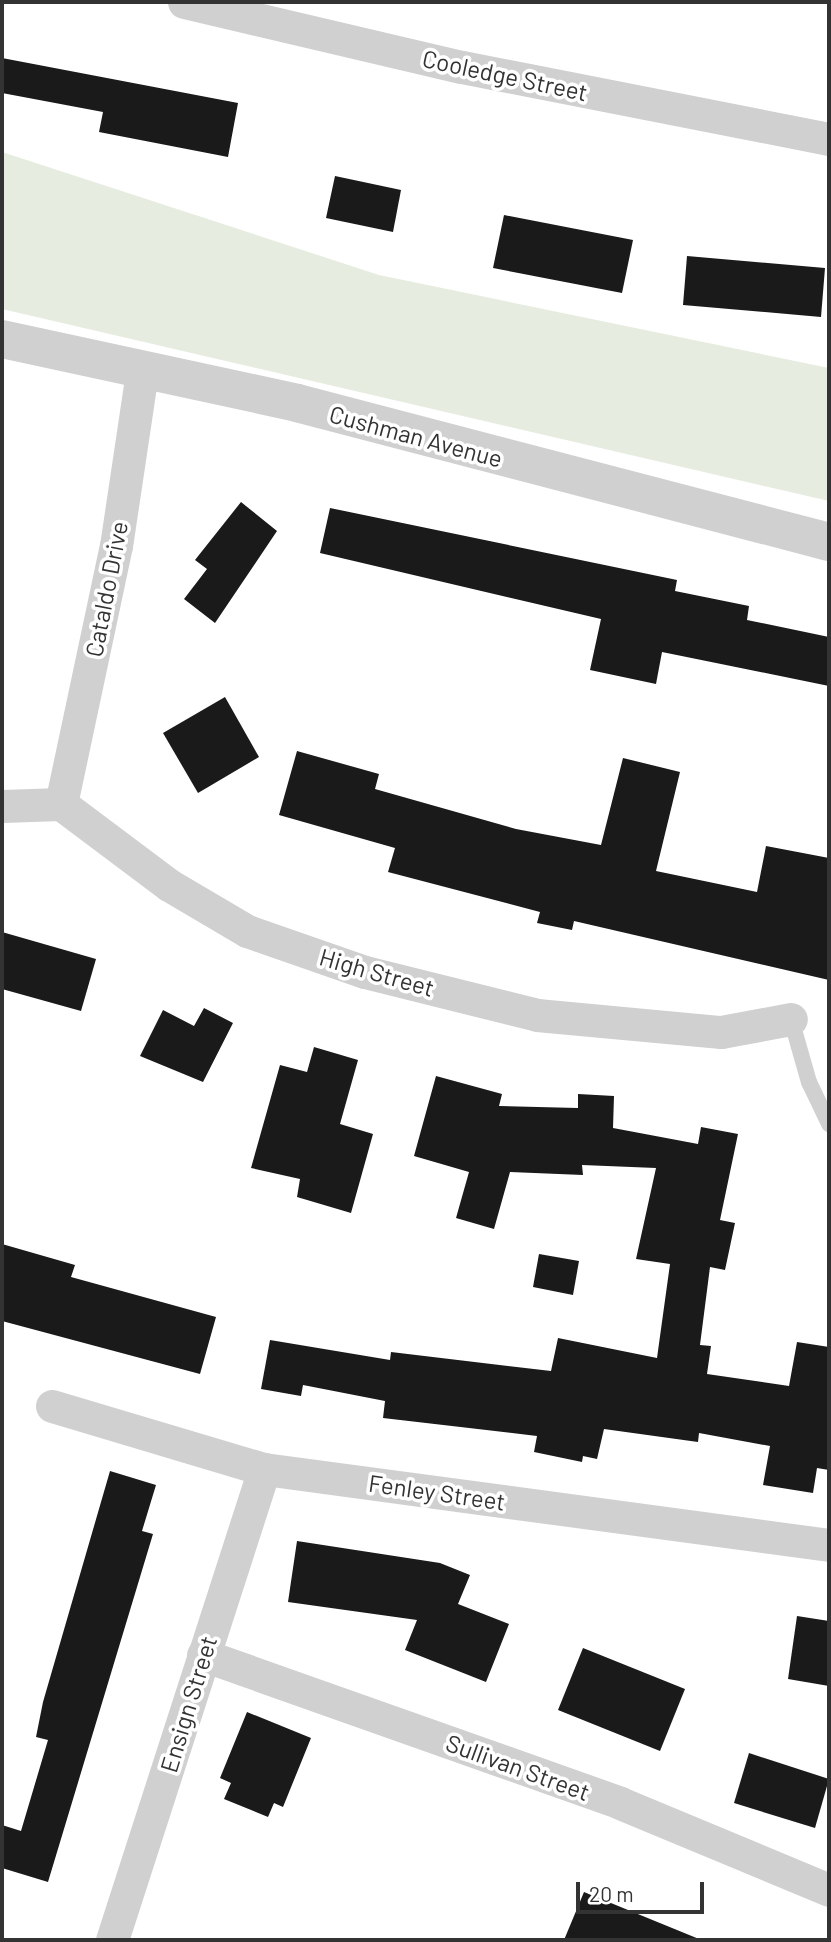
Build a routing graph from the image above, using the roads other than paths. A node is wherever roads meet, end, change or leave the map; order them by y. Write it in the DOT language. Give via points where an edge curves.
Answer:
graph roads {
  1 [pos="184,2"];
  2 [pos="829,139"];
  3 [pos="2,339"];
  4 [pos="142,371"];
  5 [pos="829,542"];
  6 [pos="61,804"];
  7 [pos="2,806"];
  8 [pos="792,1019"];
  9 [pos="829,1124"];
  10 [pos="52,1406"];
  11 [pos="264,1469"];
  12 [pos="829,1545"];
  13 [pos="203,1655"];
  14 [pos="829,1891"];
  15 [pos="112,1940"];
  1 -- 2 [label="street, Cooledge Street" via="462,67"];
  3 -- 4 [label="street, Cushman Avenue"];
  4 -- 5 [label="street, Cushman Avenue" via="297,403"];
  4 -- 6 [label="street, Cataldo Drive" via="116,546"];
  6 -- 7 [label="street"];
  6 -- 8 [label="street, High Street" via="169,885 247,931 365,972 537,1014 721,1032"];
  8 -- 9 [label="lane" via="809,1083"];
  10 -- 11 [label="street, Fenley Street"];
  11 -- 12 [label="street, Fenley Street"];
  11 -- 13 [label="street, Ensign Street"];
  13 -- 14 [label="street, Sullivan Street" via="620,1803"];
  13 -- 15 [label="street, Ensign Street"];
}
